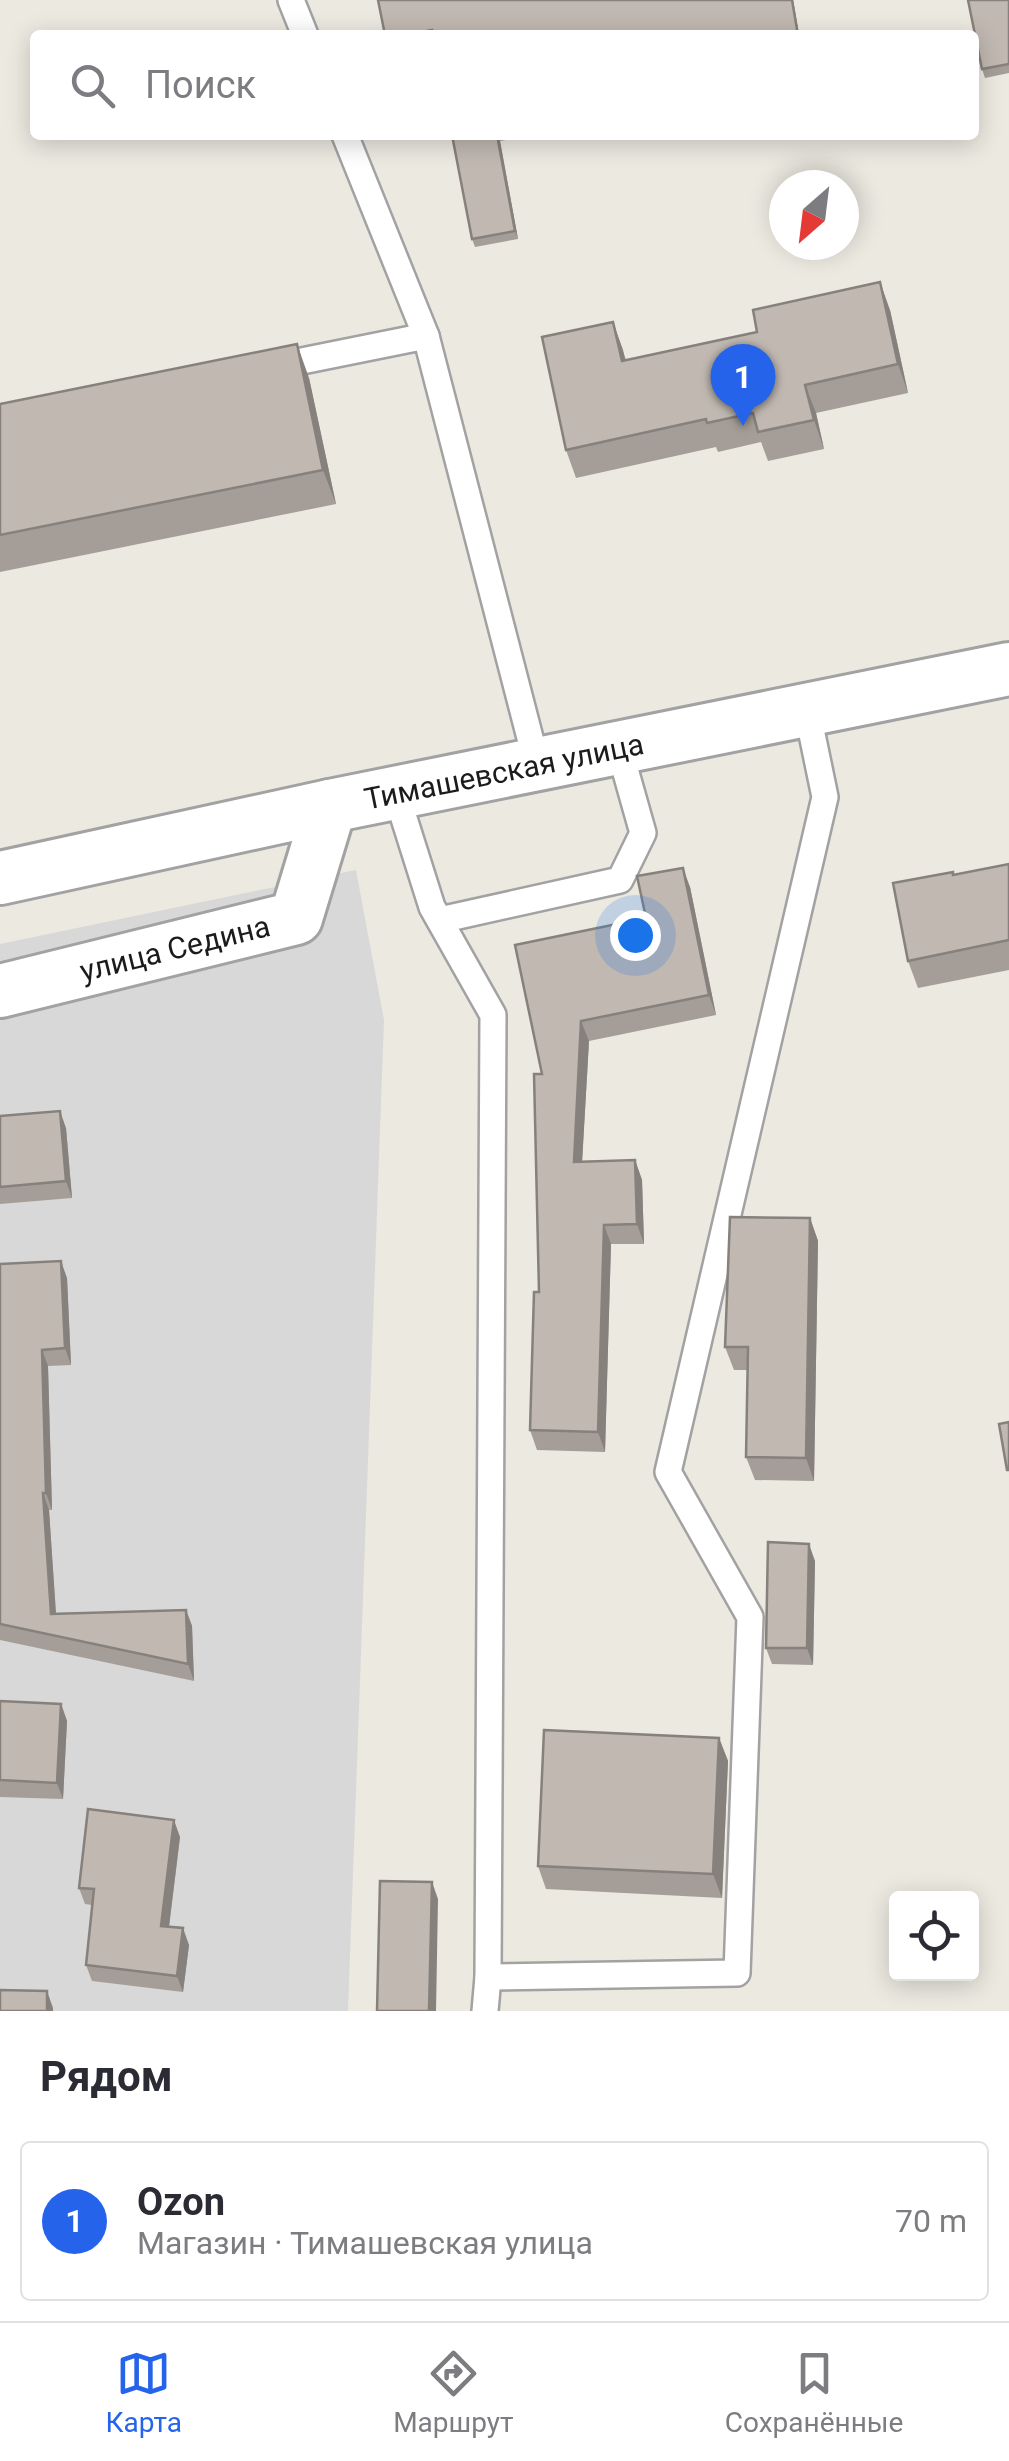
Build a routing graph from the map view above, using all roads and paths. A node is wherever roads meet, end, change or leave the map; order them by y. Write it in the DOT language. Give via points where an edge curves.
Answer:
graph roads {
  1 [pos="291,0"];
  2 [pos="303,30"];
  3 [pos="347,140"];
  4 [pos="426,336"];
  5 [pos="252,371"];
  6 [pos="1009,670"];
  7 [pos="807,710"];
  8 [pos="619,748"];
  9 [pos="537,765"];
  10 [pos="396,792"];
  11 [pos="330,806"];
  12 [pos="0,878"];
  13 [pos="440,920"];
  14 [pos="0,991"];
  15 [pos="488,1977"];
  16 [pos="485,2011"];
  1 -- 2 [label="lane"];
  3 -- 4 [label="lane"];
  4 -- 5 [label="lane"];
  4 -- 9 [label="lane"];
  6 -- 7 [label="street, Тимашевская улица"];
  7 -- 8 [label="street, Тимашевская улица"];
  7 -- 15 [label="lane" via="825,797 668,1472 750,1617 737,1974"];
  8 -- 9 [label="street, Тимашевская улица"];
  8 -- 13 [label="lane" via="643,833 620,880"];
  9 -- 10 [label="street, Тимашевская улица"];
  10 -- 11 [label="street, Тимашевская улица"];
  10 -- 13 [label="lane"];
  11 -- 12 [label="street, Тимашевская улица"];
  11 -- 14 [label="street, улица Седина" via="296,918"];
  13 -- 15 [label="lane" via="493,1015"];
  15 -- 16 [label="lane"];
}
